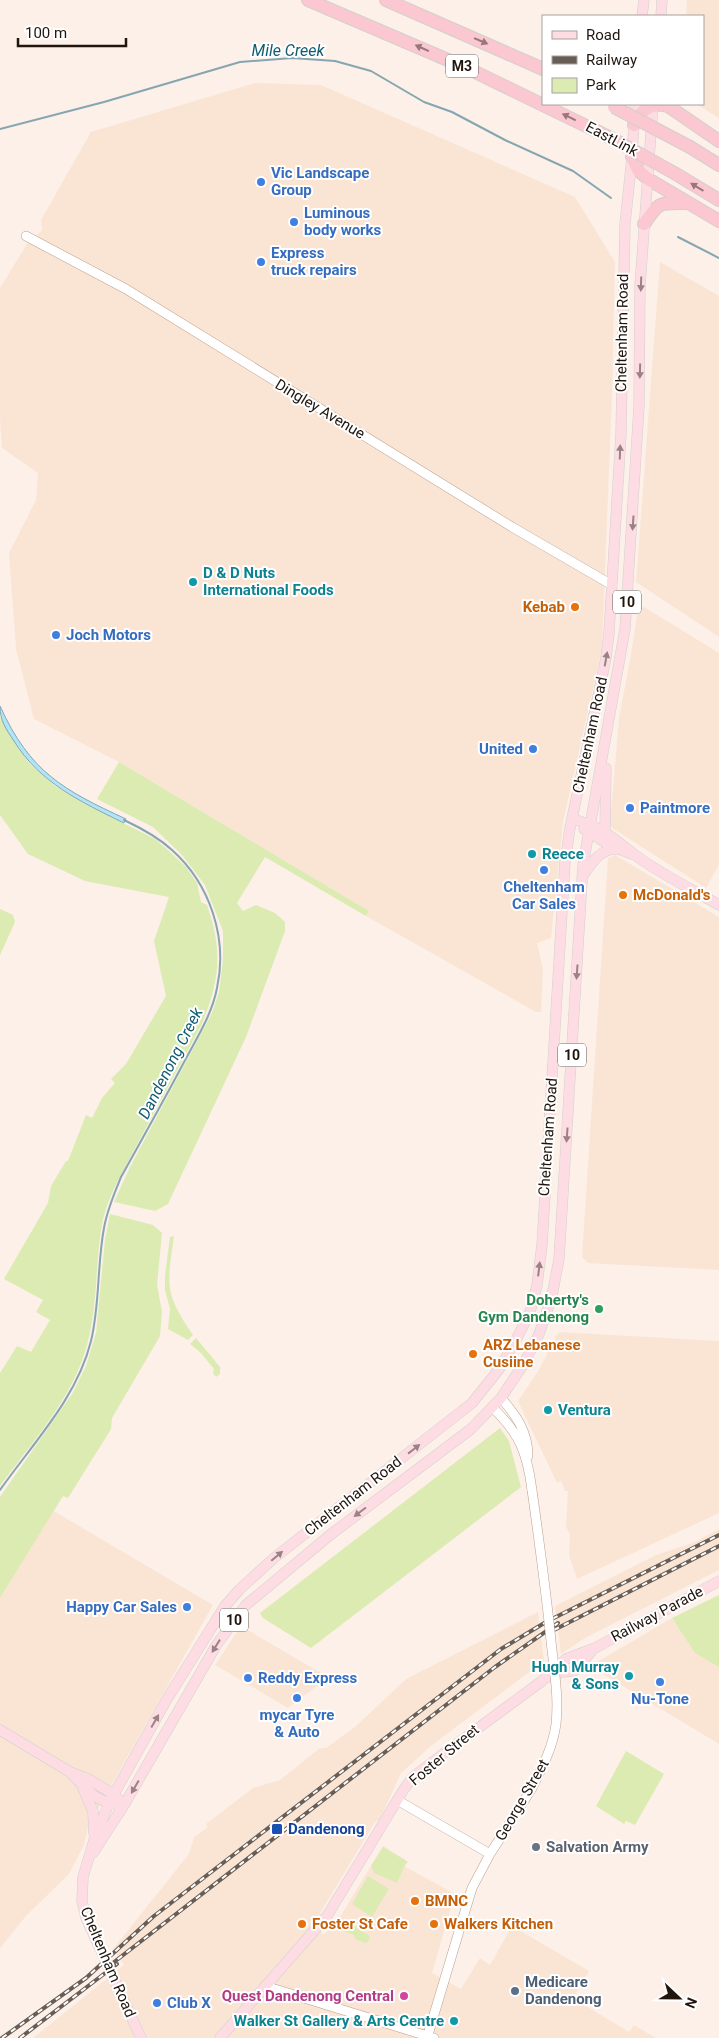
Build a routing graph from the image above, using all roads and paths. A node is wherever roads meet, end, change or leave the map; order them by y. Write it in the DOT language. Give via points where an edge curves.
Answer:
graph roads {
  1 [pos="308,0"];
  2 [pos="386,0"];
  3 [pos="644,0"];
  4 [pos="662,0"];
  5 [pos="642,15"];
  6 [pos="661,15"];
  7 [pos="542,69"];
  8 [pos="542,104"];
  9 [pos="544,105"];
  10 [pos="611,105"];
  11 [pos="635,105"];
  12 [pos="653,105"];
  13 [pos="666,105"];
  14 [pos="678,105"];
  15 [pos="634,125"];
  16 [pos="715,138"];
  17 [pos="632,157"];
  18 [pos="719,165"];
  19 [pos="648,179"];
  20 [pos="719,200"];
  21 [pos="690,204"];
  22 [pos="719,221"];
  23 [pos="644,224"];
  24 [pos="26,236"];
  25 [pos="612,585"];
  26 [pos="627,590"];
  27 [pos="607,730"];
  28 [pos="572,819"];
  29 [pos="589,828"];
  30 [pos="605,832"];
  31 [pos="618,849"];
  32 [pos="636,855"];
  33 [pos="582,877"];
  34 [pos="719,905"];
  35 [pos="560,952"];
  36 [pos="578,953"];
  37 [pos="482,1391"];
  38 [pos="501,1398"];
  39 [pos="492,1407"];
  40 [pos="528,1464"];
  41 [pos="320,1521"];
  42 [pos="330,1535"];
  43 [pos="719,1581"];
  44 [pos="225,1606"];
  45 [pos="238,1614"];
  46 [pos="595,1648"];
  47 [pos="567,1658"];
  48 [pos="578,1664"];
  49 [pos="567,1671"];
  50 [pos="542,1681"];
  51 [pos="167,1699"];
  52 [pos="181,1708"];
  53 [pos="0,1730"];
  54 [pos="70,1772"];
  55 [pos="82,1786"];
  56 [pos="111,1798"];
  57 [pos="397,1800"];
  58 [pos="124,1805"];
  59 [pos="94,1840"];
  60 [pos="490,1854"];
  61 [pos="90,1856"];
  62 [pos="266,1986"];
  63 [pos="430,2037"];
  64 [pos="141,2038"];
  65 [pos="220,2038"];
  8 -- 1 [label="highway, EastLink / M3, one-way, bridge" via="469,68"];
  2 -- 7 [label="highway, M3, one-way"];
  3 -- 5 [label="main road"];
  4 -- 6 [label="main road"];
  20 -- 9 [label="highway, EastLink / M3, one-way, bridge" via="613,139"];
  10 -- 18 [label="highway, EastLink, bridge"];
  11 -- 15 [label="main road, Cheltenham Road / 10"];
  12 -- 15 [label="highway" via="639,114"];
  12 -- 19 [label="main road, Cheltenham Road / 10"];
  13 -- 16 [label="highway"];
  14 -- 16 [label="highway"];
  15 -- 17 [label="main road, Cheltenham Road / 10"];
  17 -- 19 [label="highway" via="638,170"];
  25 -- 17 [label="main road, Cheltenham Road / 10, one-way" via="621,434 624,224"];
  19 -- 21 [label="highway"];
  19 -- 23 [label="main road, Cheltenham Road / 10"];
  21 -- 22 [label="highway"];
  21 -- 23 [label="highway" via="662,203 656,206"];
  23 -- 26 [label="main road, Cheltenham Road / 10, one-way" via="638,436"];
  24 -- 25 [label="street, Dingley Avenue" via="126,289"];
  25 -- 26 [label="main road"];
  28 -- 25 [label="main road, Cheltenham Road / 10, one-way" via="606,658"];
  26 -- 27 [label="main road, Cheltenham Road / 10" via="624,638"];
  27 -- 29 [label="main road, Cheltenham Road / 10"];
  27 -- 30 [label="main road"];
  28 -- 29 [label="main road"];
  28 -- 35 [label="main road, Cheltenham Road / 10" via="565,862"];
  29 -- 30 [label="main road"];
  29 -- 31 [label="main road"];
  29 -- 33 [label="main road, Cheltenham Road / 10"];
  30 -- 32 [label="main road"];
  31 -- 32 [label="main road"];
  31 -- 33 [label="main road" via="603,852"];
  32 -- 34 [label="main road"];
  33 -- 36 [label="main road, Cheltenham Road / 10"];
  35 -- 36 [label="main road"];
  37 -- 35 [label="main road, Cheltenham Road / 10, one-way" via="516,1340 530,1312 537,1285"];
  36 -- 38 [label="main road, Cheltenham Road / 10, one-way" via="558,1273 536,1341"];
  37 -- 38 [label="main road"];
  37 -- 39 [label="main road"];
  41 -- 37 [label="main road, Cheltenham Road / 10, one-way" via="458,1415"];
  38 -- 39 [label="main road, 10"];
  38 -- 40 [label="street, George Street" via="515,1414 527,1438"];
  39 -- 40 [label="street, George Street" via="516,1433"];
  39 -- 42 [label="main road, Cheltenham Road / 10, one-way" via="462,1436"];
  40 -- 60 [label="street, George Street, bridge" via="548,1606 557,1709 546,1759 532,1788"];
  41 -- 42 [label="main road"];
  44 -- 41 [label="main road, Cheltenham Road / 10, one-way" via="274,1558"];
  42 -- 45 [label="main road, Cheltenham Road / 10"];
  43 -- 46 [label="main road, Railway Parade"];
  44 -- 45 [label="main road"];
  44 -- 51 [label="main road, Cheltenham Road / 10"];
  45 -- 52 [label="main road, Cheltenham Road / 10, one-way"];
  46 -- 47 [label="main road, Railway Parade"];
  46 -- 48 [label="main road, Railway Parade"];
  47 -- 48 [label="main road" via="574,1658"];
  47 -- 49 [label="main road" via="563,1665"];
  47 -- 50 [label="main road, Foster Street"];
  48 -- 49 [label="main road" via="575,1670"];
  49 -- 50 [label="main road, Foster Street"];
  50 -- 57 [label="main road, Foster Street" via="471,1731 414,1777"];
  51 -- 52 [label="main road"];
  56 -- 51 [label="main road, Cheltenham Road / 10, one-way"];
  52 -- 58 [label="main road, Cheltenham Road / 10, one-way"];
  53 -- 54 [label="main road"];
  54 -- 55 [label="main road"];
  54 -- 56 [label="main road" via="88,1779"];
  55 -- 56 [label="main road"];
  55 -- 59 [label="main road" via="93,1814"];
  56 -- 58 [label="main road"];
  56 -- 59 [label="main road, Cheltenham Road / 10"];
  57 -- 60 [label="street"];
  57 -- 62 [label="main road, Foster Street" via="329,1914"];
  58 -- 61 [label="main road, Cheltenham Road / 10"];
  59 -- 61 [label="main road, Cheltenham Road / 10"];
  60 -- 63 [label="street, George Street" via="471,1892"];
  61 -- 64 [label="main road, Cheltenham Road / 10" via="81,1886 84,1913"];
  62 -- 63 [label="street"];
  62 -- 65 [label="main road, Foster Street"];
}
